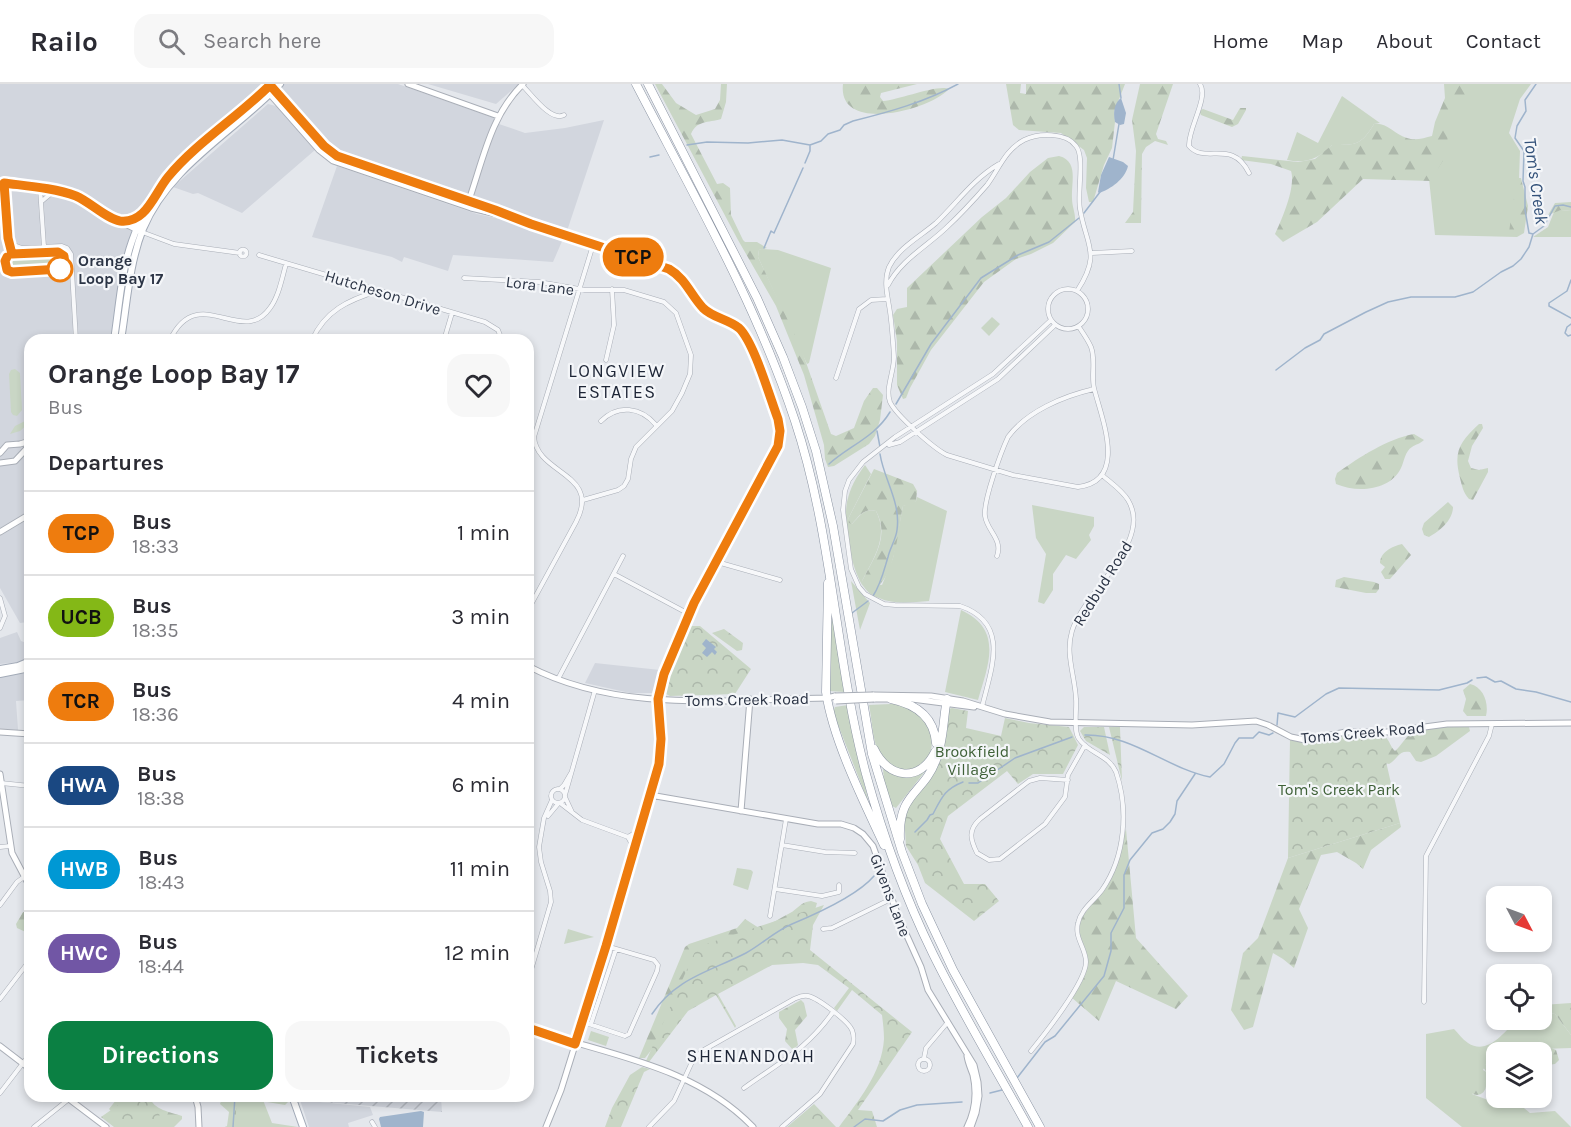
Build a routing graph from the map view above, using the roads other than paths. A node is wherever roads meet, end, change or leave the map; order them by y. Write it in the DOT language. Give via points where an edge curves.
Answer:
graph roads {
  1 [pos="280,84"];
  2 [pos="408,84"];
  3 [pos="636,84"];
  4 [pos="648,84"];
  5 [pos="1200,84"];
  6 [pos="523,85"];
  7 [pos="270,88"];
  8 [pos="564,115"];
  9 [pos="498,116"];
  10 [pos="999,164"];
  11 [pos="1249,173"];
  12 [pos="980,176"];
  13 [pos="2,183"];
  14 [pos="988,183"];
  15 [pos="40,188"];
  16 [pos="54,191"];
  17 [pos="42,201"];
  18 [pos="467,203"];
  19 [pos="144,212"];
  20 [pos="117,220"];
  21 [pos="139,231"];
  22 [pos="593,245"];
  23 [pos="44,247"];
  24 [pos="1132,251"];
  25 [pos="240,253"];
  26 [pos="1092,253"];
  27 [pos="259,255"];
  28 [pos="286,264"];
  29 [pos="464,278"];
  30 [pos="612,289"];
  31 [pos="886,289"];
  32 [pos="579,290"];
  33 [pos="379,291"];
  34 [pos="1077,291"];
  35 [pos="887,300"];
  36 [pos="452,313"];
  37 [pos="1050,320"];
  38 [pos="1055,325"];
  39 [pos="1079,327"];
  40 [pos="76,334"];
  41 [pos="115,334"];
  42 [pos="122,334"];
  43 [pos="174,334"];
  44 [pos="315,334"];
  45 [pos="446,334"];
  46 [pos="500,334"];
  47 [pos="606,360"];
  48 [pos="836,378"];
  49 [pos="1094,389"];
  50 [pos="601,421"];
  51 [pos="656,425"];
  52 [pos="912,426"];
  53 [pos="917,431"];
  54 [pos="24,444"];
  55 [pos="14,445"];
  56 [pos="886,446"];
  57 [pos="24,450"];
  58 [pos="1,452"];
  59 [pos="18,457"];
  60 [pos="3,462"];
  61 [pos="996,470"];
  62 [pos="1102,475"];
  63 [pos="583,500"];
  64 [pos="24,517"];
  65 [pos="1,529"];
  66 [pos="623,556"];
  67 [pos="997,556"];
  68 [pos="717,562"];
  69 [pos="829,565"];
  70 [pos="614,574"];
  71 [pos="780,580"];
  72 [pos="0,598"];
  73 [pos="534,599"];
  74 [pos="689,614"];
  75 [pos="0,628"];
  76 [pos="24,664"];
  77 [pos="0,669"];
  78 [pos="24,669"];
  79 [pos="534,669"];
  80 [pos="0,674"];
  81 [pos="558,679"];
  82 [pos="596,690"];
  83 [pos="874,697"];
  84 [pos="833,698"];
  85 [pos="658,699"];
  86 [pos="750,699"];
  87 [pos="891,699"];
  88 [pos="944,700"];
  89 [pos="982,707"];
  90 [pos="1077,723"];
  91 [pos="1571,723"];
  92 [pos="1492,724"];
  93 [pos="0,732"];
  94 [pos="24,734"];
  95 [pos="868,737"];
  96 [pos="936,743"];
  97 [pos="1085,745"];
  98 [pos="573,770"];
  99 [pos="0,774"];
  100 [pos="1068,780"];
  101 [pos="24,786"];
  102 [pos="1,788"];
  103 [pos="560,789"];
  104 [pos="650,795"];
  105 [pos="565,796"];
  106 [pos="552,800"];
  107 [pos="560,803"];
  108 [pos="741,811"];
  109 [pos="573,812"];
  110 [pos="786,819"];
  111 [pos="543,825"];
  112 [pos="640,830"];
  113 [pos="628,837"];
  114 [pos="782,845"];
  115 [pos="10,846"];
  116 [pos="0,847"];
  117 [pos="634,848"];
  118 [pos="902,852"];
  119 [pos="855,853"];
  120 [pos="898,873"];
  121 [pos="24,877"];
  122 [pos="839,885"];
  123 [pos="775,889"];
  124 [pos="891,899"];
  125 [pos="0,905"];
  126 [pos="770,916"];
  127 [pos="823,929"];
  128 [pos="606,946"];
  129 [pos="616,949"];
  130 [pos="534,959"];
  131 [pos="24,968"];
  132 [pos="0,999"];
  133 [pos="1424,1002"];
  134 [pos="833,1012"];
  135 [pos="583,1022"];
  136 [pos="948,1022"];
  137 [pos="591,1024"];
  138 [pos="534,1030"];
  139 [pos="575,1044"];
  140 [pos="0,1046"];
  141 [pos="1031,1051"];
  142 [pos="924,1058"];
  143 [pos="24,1061"];
  144 [pos="22,1063"];
  145 [pos="684,1078"];
  146 [pos="744,1088"];
  147 [pos="0,1093"];
  148 [pos="62,1102"];
  149 [pos="72,1102"];
  150 [pos="197,1102"];
  151 [pos="294,1102"];
  152 [pos="653,1123"];
  153 [pos="34,1127"];
  154 [pos="106,1127"];
  155 [pos="199,1127"];
  156 [pos="303,1127"];
  157 [pos="546,1127"];
  158 [pos="649,1127"];
  159 [pos="658,1127"];
  160 [pos="753,1127"];
  161 [pos="782,1127"];
  162 [pos="969,1127"];
  163 [pos="1028,1127"];
  164 [pos="1040,1127"];
  1 -- 7 [label="main road"];
  2 -- 9 [label="street"];
  3 -- 69 [label="highway" via="771,355 803,448"];
  4 -- 95 [label="highway" via="758,298 802,407 833,526"];
  5 -- 11 [label="street" via="1203,94 1190,146 1196,152 1236,156"];
  6 -- 8 [label="street" via="553,116"];
  6 -- 9 [label="street"];
  7 -- 18 [label="street" via="319,150 333,161"];
  7 -- 19 [label="main road" via="176,168"];
  7 -- 21 [label="main road" via="178,176"];
  9 -- 18 [label="street"];
  10 -- 12 [label="street"];
  10 -- 14 [label="street"];
  10 -- 26 [label="street" via="1021,142 1036,136 1061,137 1076,145 1080,160 1080,209"];
  12 -- 14 [label="street"];
  12 -- 31 [label="street" via="936,223 898,254 887,272"];
  13 -- 15 [label="street"];
  13 -- 23 [label="street" via="12,242 22,248"];
  14 -- 31 [label="street" via="946,228 900,267"];
  15 -- 16 [label="street"];
  15 -- 17 [label="street"];
  16 -- 17 [label="street"];
  16 -- 20 [label="street" via="85,200"];
  17 -- 23 [label="street"];
  18 -- 22 [label="street"];
  19 -- 20 [label="main road" via="133,220"];
  19 -- 21 [label="main road"];
  20 -- 21 [label="street"];
  21 -- 25 [label="street" via="174,244"];
  21 -- 41 [label="main road" via="127,260"];
  21 -- 42 [label="main road"];
  22 -- 32 [label="street"];
  22 -- 68 [label="street" via="674,271 704,309 736,326 750,346 778,419 780,438"];
  23 -- 40 [label="street" via="63,247 71,254"];
  24 -- 26 [label="street"];
  26 -- 34 [label="street"];
  27 -- 28 [label="street, Hutcheson Drive"];
  28 -- 33 [label="street, Hutcheson Drive"];
  28 -- 43 [label="street" via="274,302 260,318 241,322 210,314 196,315"];
  29 -- 32 [label="street, Lora Lane" via="559,284"];
  30 -- 32 [label="street, Lora Lane"];
  30 -- 47 [label="street" via="614,325"];
  30 -- 51 [label="street, Lora Lane" via="668,304 678,318 690,352 690,372 682,393 672,411"];
  31 -- 35 [label="street"];
  32 -- 63 [label="street" via="534,439 545,458 576,484"];
  33 -- 36 [label="street, Hutcheson Drive"];
  33 -- 44 [label="street" via="335,309"];
  34 -- 37 [label="street" via="1064,289 1052,296 1047,308"];
  34 -- 39 [label="street" via="1088,305 1087,317"];
  35 -- 48 [label="street" via="871,300 859,309"];
  35 -- 52 [label="street" via="894,358 889,399"];
  36 -- 45 [label="street"];
  36 -- 46 [label="street, Hutcheson Drive" via="487,323"];
  37 -- 38 [label="street"];
  37 -- 52 [label="street" via="993,374"];
  38 -- 39 [label="street" via="1066,330"];
  38 -- 53 [label="street" via="998,379"];
  39 -- 49 [label="street" via="1092,348"];
  49 -- 61 [label="street" via="1068,397 1024,420 1008,437"];
  49 -- 62 [label="street" via="1109,441"];
  50 -- 51 [label="street" via="613,412 635,411 647,415"];
  51 -- 63 [label="street" via="636,447 624,486"];
  52 -- 53 [label="street"];
  52 -- 56 [label="street"];
  53 -- 56 [label="street"];
  53 -- 61 [label="street" via="941,452"];
  54 -- 55 [label="street"];
  55 -- 58 [label="street" via="7,445"];
  55 -- 59 [label="street"];
  56 -- 89 [label="street" via="863,462 845,491 843,510 854,578 865,594 884,604 960,606 984,621 992,634 994,653"];
  57 -- 59 [label="street"];
  58 -- 60 [label="street"];
  59 -- 60 [label="street"];
  61 -- 62 [label="street" via="1078,487 1093,483"];
  61 -- 67 [label="street" via="985,516 998,543"];
  62 -- 90 [label="street, Redbud Road" via="1128,500 1134,526 1126,548 1073,629 1070,658"];
  63 -- 73 [label="street" via="578,519"];
  64 -- 65 [label="street"];
  66 -- 70 [label="street"];
  68 -- 71 [label="street"];
  68 -- 74 [label="street"];
  69 -- 84 [label="highway" via="826,635"];
  69 -- 120 [label="highway" via="858,739"];
  70 -- 74 [label="street"];
  70 -- 81 [label="street"];
  72 -- 75 [label="street" via="5,616"];
  74 -- 85 [label="street"];
  76 -- 77 [label="main road"];
  78 -- 80 [label="main road"];
  79 -- 81 [label="street, Toms Creek Road"];
  81 -- 82 [label="street, Toms Creek Road"];
  82 -- 85 [label="street, Toms Creek Road"];
  82 -- 98 [label="street"];
  83 -- 84 [label="street, Toms Creek Road, bridge"];
  83 -- 87 [label="street, Toms Creek Road"];
  83 -- 88 [label="street, Toms Creek Road" via="913,695"];
  84 -- 86 [label="street, Toms Creek Road"];
  84 -- 120 [label="highway" via="832,719 862,797"];
  85 -- 86 [label="street, Toms Creek Road"];
  85 -- 104 [label="street" via="661,749"];
  86 -- 108 [label="street"];
  87 -- 88 [label="street, Toms Creek Road"];
  87 -- 96 [label="highway" via="924,714 932,725"];
  88 -- 89 [label="street, Toms Creek Road"];
  88 -- 96 [label="highway"];
  88 -- 118 [label="highway" via="936,760 902,811"];
  89 -- 90 [label="street, Toms Creek Road" via="1038,721"];
  90 -- 92 [label="street, Toms Creek Road" via="1198,725 1256,721 1305,740 1432,725"];
  90 -- 97 [label="street, Redbud Road" via="1077,735"];
  91 -- 92 [label="street, Toms Creek Road"];
  92 -- 133 [label="street" via="1426,856"];
  93 -- 94 [label="street"];
  95 -- 96 [label="highway" via="881,761 902,773 924,767"];
  95 -- 118 [label="highway"];
  97 -- 100 [label="street"];
  97 -- 141 [label="street" via="1115,771 1123,807 1122,835 1107,881 1078,923 1084,971"];
  98 -- 103 [label="street"];
  98 -- 105 [label="street"];
  99 -- 102 [label="street"];
  100 -- 100 [label="street" via="1064,801 1040,828 1000,859 987,859 977,853 970,833 980,819 1029,781"];
  101 -- 102 [label="street"];
  102 -- 115 [label="street"];
  103 -- 105 [label="street"];
  103 -- 106 [label="street" via="553,792"];
  104 -- 108 [label="street, Givens Lane"];
  104 -- 112 [label="street"];
  105 -- 107 [label="street"];
  105 -- 109 [label="street"];
  106 -- 107 [label="street"];
  106 -- 111 [label="street"];
  107 -- 109 [label="street"];
  107 -- 111 [label="street"];
  108 -- 110 [label="street, Givens Lane"];
  109 -- 113 [label="street" via="595,826"];
  110 -- 114 [label="street"];
  110 -- 124 [label="street, Givens Lane" via="848,826 863,834 873,846"];
  111 -- 130 [label="street" via="540,856 551,902"];
  112 -- 113 [label="street"];
  112 -- 117 [label="street"];
  113 -- 117 [label="street"];
  114 -- 119 [label="street"];
  114 -- 123 [label="street"];
  115 -- 116 [label="street"];
  115 -- 121 [label="street"];
  117 -- 128 [label="street"];
  118 -- 164 [label="highway" via="953,970"];
  120 -- 163 [label="highway" via="940,968"];
  121 -- 125 [label="street"];
  122 -- 123 [label="street" via="839,892 825,897"];
  123 -- 126 [label="street"];
  124 -- 127 [label="street"];
  124 -- 136 [label="street, Givens Lane" via="928,990"];
  128 -- 129 [label="street"];
  128 -- 135 [label="street"];
  129 -- 137 [label="street"];
  129 -- 137 [label="street" via="654,960 657,971 629,1035"];
  131 -- 132 [label="street"];
  134 -- 145 [label="street" via="810,996 800,996 705,1049 694,1059"];
  134 -- 146 [label="street" via="796,1053"];
  134 -- 161 [label="street" via="851,1028 853,1047 820,1094"];
  135 -- 137 [label="street"];
  135 -- 139 [label="street"];
  136 -- 142 [label="street" via="926,1048"];
  136 -- 162 [label="street, Givens Lane" via="974,1065 979,1090 977,1109"];
  138 -- 139 [label="street"];
  139 -- 145 [label="street"];
  139 -- 157 [label="street"];
  140 -- 144 [label="street"];
  143 -- 144 [label="street"];
  144 -- 147 [label="street"];
  145 -- 152 [label="street" via="674,1101"];
  145 -- 160 [label="street" via="717,1096"];
  148 -- 153 [label="street"];
  149 -- 154 [label="street"];
  150 -- 155 [label="street"];
  151 -- 156 [label="main road"];
  152 -- 158 [label="street"];
  152 -- 159 [label="street"];
}
